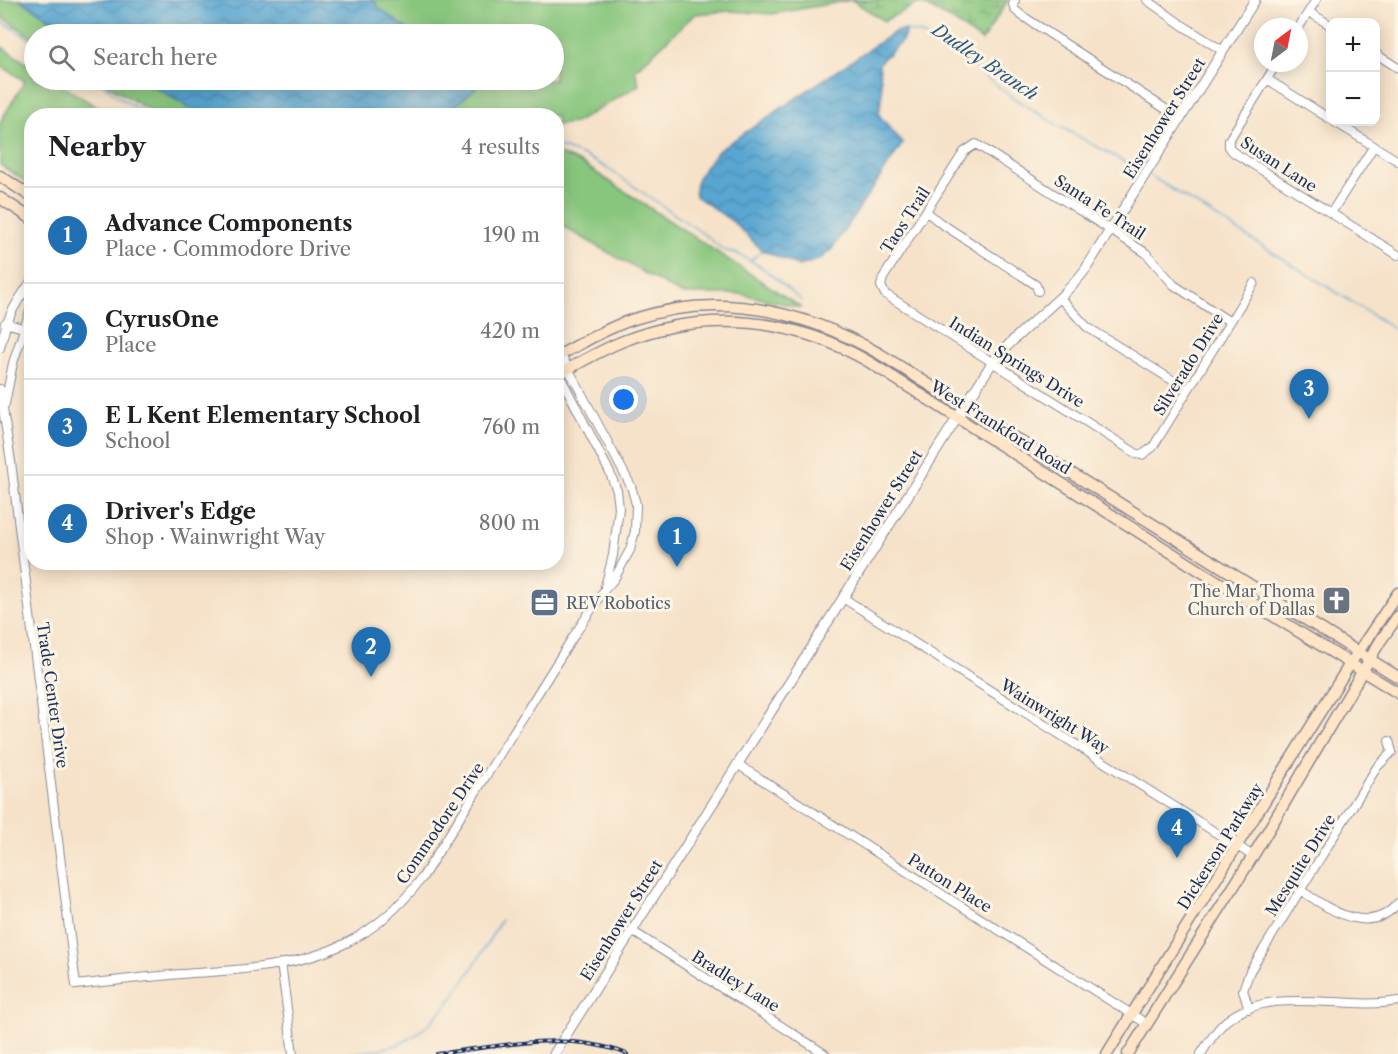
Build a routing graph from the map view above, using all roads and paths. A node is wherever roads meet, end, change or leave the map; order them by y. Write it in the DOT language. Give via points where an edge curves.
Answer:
graph roads {
  1 [pos="1015,0"];
  2 [pos="1147,0"];
  3 [pos="1255,0"];
  4 [pos="1316,0"];
  5 [pos="1309,12"];
  6 [pos="1305,18"];
  7 [pos="1326,23"];
  8 [pos="1224,51"];
  9 [pos="1380,57"];
  10 [pos="1398,68"];
  11 [pos="1271,72"];
  12 [pos="1267,79"];
  13 [pos="1326,116"];
  14 [pos="1181,119"];
  15 [pos="1342,126"];
  16 [pos="1374,146"];
  17 [pos="1398,162"];
  18 [pos="953,169"];
  19 [pos="0,176"];
  20 [pos="24,192"];
  21 [pos="0,198"];
  22 [pos="927,212"];
  23 [pos="1331,213"];
  24 [pos="24,214"];
  25 [pos="1111,230"];
  26 [pos="1398,255"];
  27 [pos="1254,283"];
  28 [pos="881,286"];
  29 [pos="24,291"];
  30 [pos="1038,291"];
  31 [pos="20,297"];
  32 [pos="1061,299"];
  33 [pos="24,300"];
  34 [pos="1230,322"];
  35 [pos="5,323"];
  36 [pos="23,328"];
  37 [pos="0,348"];
  38 [pos="564,353"];
  39 [pos="992,363"];
  40 [pos="564,370"];
  41 [pos="564,378"];
  42 [pos="564,380"];
  43 [pos="0,389"];
  44 [pos="1188,390"];
  45 [pos="964,406"];
  46 [pos="4,408"];
  47 [pos="957,418"];
  48 [pos="1142,455"];
  49 [pos="631,486"];
  50 [pos="618,491"];
  51 [pos="614,546"];
  52 [pos="630,550"];
  53 [pos="605,589"];
  54 [pos="1398,593"];
  55 [pos="843,598"];
  56 [pos="1398,616"];
  57 [pos="1358,653"];
  58 [pos="1370,660"];
  59 [pos="1350,664"];
  60 [pos="1363,672"];
  61 [pos="1398,676"];
  62 [pos="1398,693"];
  63 [pos="1389,741"];
  64 [pos="1395,753"];
  65 [pos="737,764"];
  66 [pos="1238,847"];
  67 [pos="1253,856"];
  68 [pos="1300,890"];
  69 [pos="1398,903"];
  70 [pos="632,931"];
  71 [pos="281,963"];
  72 [pos="75,985"];
  73 [pos="1398,1001"];
  74 [pos="1249,1009"];
  75 [pos="1132,1014"];
  76 [pos="1147,1024"];
  77 [pos="293,1054"];
  78 [pos="554,1054"];
  79 [pos="825,1054"];
  80 [pos="1107,1054"];
  81 [pos="1128,1054"];
  82 [pos="1201,1054"];
  1 -- 14 [label="street" via="1015,10 1021,15"];
  2 -- 8 [label="street"];
  3 -- 8 [label="street, Eisenhower Street"];
  4 -- 5 [label="street"];
  5 -- 6 [label="street"];
  5 -- 7 [label="street"];
  8 -- 14 [label="street, Eisenhower Street"];
  9 -- 10 [label="street"];
  11 -- 12 [label="street, Susan Lane"];
  12 -- 13 [label="street"];
  12 -- 23 [label="street, Susan Lane" via="1228,147"];
  14 -- 25 [label="street, Eisenhower Street"];
  15 -- 16 [label="street"];
  16 -- 17 [label="street"];
  16 -- 23 [label="street"];
  18 -- 22 [label="street, Taos Trail"];
  18 -- 25 [label="street, Santa Fe Trail" via="968,148 976,144"];
  19 -- 20 [label="main road"];
  21 -- 24 [label="main road"];
  22 -- 28 [label="street, Taos Trail"];
  22 -- 30 [label="street" via="1036,285"];
  23 -- 26 [label="street, Susan Lane"];
  25 -- 32 [label="street, Eisenhower Street"];
  25 -- 34 [label="street, Santa Fe Trail" via="1153,259 1174,285"];
  27 -- 34 [label="street, Silverado Drive"];
  28 -- 39 [label="street, Indian Springs Drive" via="885,294"];
  29 -- 31 [label="street"];
  31 -- 33 [label="street"];
  31 -- 35 [label="street"];
  32 -- 39 [label="street, Eisenhower Street" via="1014,337"];
  32 -- 44 [label="street" via="1095,333"];
  34 -- 44 [label="street, Silverado Drive"];
  35 -- 36 [label="street"];
  35 -- 37 [label="street"];
  36 -- 46 [label="street, Trade Center Drive"];
  38 -- 45 [label="main road, West Frankford Road" via="634,319 678,309 740,306 822,325 865,346"];
  39 -- 45 [label="street, Eisenhower Street"];
  39 -- 48 [label="street, Indian Springs Drive"];
  40 -- 47 [label="main road, West Frankford Road" via="626,340 671,326 746,321 790,328 850,350"];
  41 -- 49 [label="street, Commodore Drive"];
  42 -- 50 [label="street, Commodore Drive"];
  43 -- 46 [label="street, Trade Center Drive"];
  44 -- 48 [label="street, Silverado Drive" via="1153,447"];
  45 -- 47 [label="street, Eisenhower Street"];
  45 -- 57 [label="main road, West Frankford Road"];
  46 -- 72 [label="street, Trade Center Drive"];
  47 -- 55 [label="street, Eisenhower Street"];
  47 -- 59 [label="main road, West Frankford Road"];
  49 -- 50 [label="street"];
  49 -- 52 [label="street, Commodore Drive" via="637,520"];
  50 -- 51 [label="street, Commodore Drive"];
  51 -- 52 [label="street"];
  51 -- 53 [label="street, Commodore Drive"];
  52 -- 53 [label="street, Commodore Drive"];
  53 -- 71 [label="street, Commodore Drive" via="411,893 387,916 347,942 327,952"];
  54 -- 57 [label="main road, Dickerson Parkway"];
  55 -- 65 [label="street, Eisenhower Street"];
  55 -- 66 [label="street, Wainwright Way"];
  56 -- 58 [label="main road, Dickerson Parkway"];
  57 -- 58 [label="main road, West Frankford Road"];
  57 -- 59 [label="main road, Dickerson Parkway"];
  58 -- 60 [label="main road, Dickerson Parkway"];
  58 -- 61 [label="main road, West Frankford Road"];
  59 -- 60 [label="main road, West Frankford Road"];
  59 -- 66 [label="main road, Dickerson Parkway"];
  60 -- 62 [label="main road, West Frankford Road"];
  60 -- 67 [label="main road, Dickerson Parkway"];
  63 -- 64 [label="street, Mesquite Drive"];
  64 -- 68 [label="street, Mesquite Drive" via="1386,757 1367,783"];
  65 -- 70 [label="street, Eisenhower Street"];
  65 -- 75 [label="street, Patton Place"];
  66 -- 67 [label="street, Wainwright Way"];
  66 -- 75 [label="main road, Dickerson Parkway"];
  67 -- 76 [label="main road, Dickerson Parkway"];
  68 -- 69 [label="street" via="1345,917 1374,919"];
  68 -- 74 [label="street, Mesquite Drive" via="1245,983 1243,990"];
  70 -- 78 [label="street, Eisenhower Street"];
  70 -- 79 [label="street, Bradley Lane"];
  71 -- 72 [label="street, Commodore Drive"];
  71 -- 77 [label="street"];
  73 -- 74 [label="street" via="1275,1001"];
  74 -- 82 [label="street" via="1227,1021"];
  75 -- 76 [label="street, Patton Place"];
  75 -- 80 [label="main road, Dickerson Parkway"];
  76 -- 81 [label="main road, Dickerson Parkway"];
}
